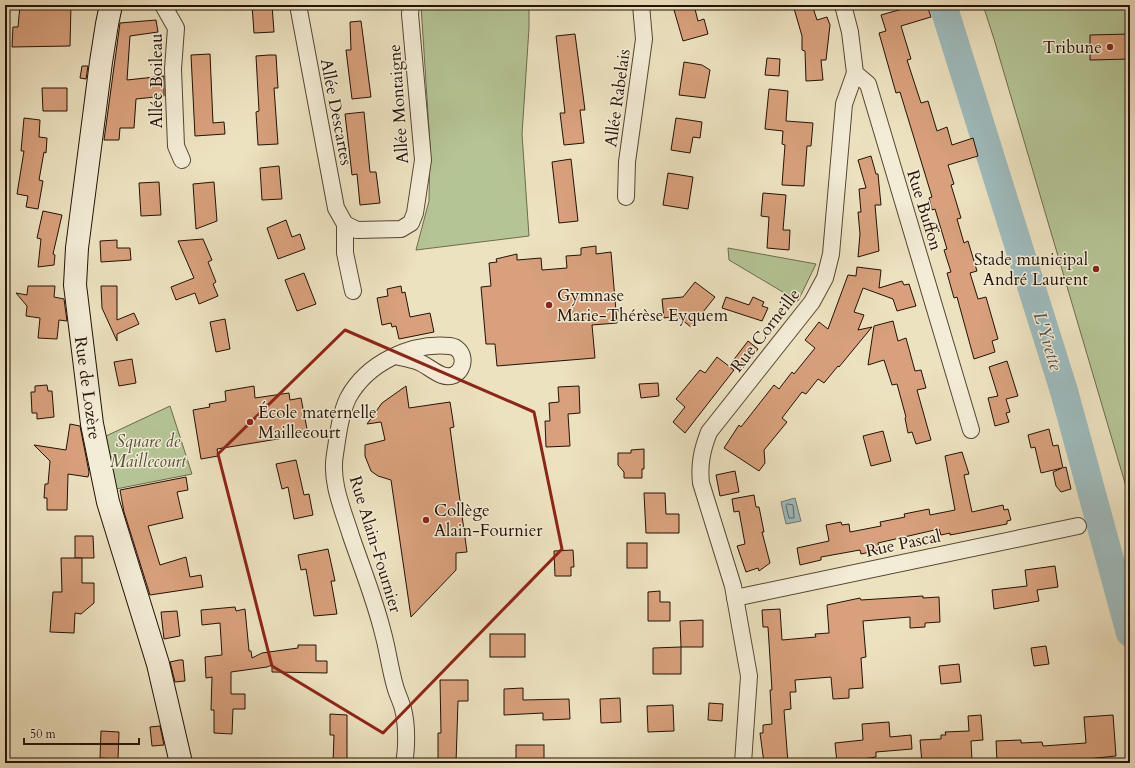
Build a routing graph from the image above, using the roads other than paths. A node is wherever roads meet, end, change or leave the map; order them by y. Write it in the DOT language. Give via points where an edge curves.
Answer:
graph roads {
  1 [pos="111,5"];
  2 [pos="163,5"];
  3 [pos="298,5"];
  4 [pos="411,5"];
  5 [pos="641,5"];
  6 [pos="843,5"];
  7 [pos="855,73"];
  8 [pos="182,160"];
  9 [pos="626,197"];
  10 [pos="345,224"];
  11 [pos="353,291"];
  12 [pos="396,356"];
  13 [pos="971,430"];
  14 [pos="1078,526"];
  15 [pos="735,598"];
  16 [pos="181,763"];
  17 [pos="404,763"];
  18 [pos="743,763"];
  1 -- 16 [label="street, Rue de Lozère" via="106,24 74,285 92,424 108,502 158,664"];
  2 -- 8 [label="street, Allée Boileau" via="176,28 173,69 176,146"];
  3 -- 10 [label="street, Allée Descartes" via="336,208"];
  4 -- 10 [label="street, Allée Montaigne" via="423,160 415,213 411,223 400,229 357,230"];
  5 -- 9 [label="street, Allée Rabelais" via="644,39 627,162"];
  6 -- 7 [label="street" via="850,32"];
  7 -- 13 [label="street, Rue Buffon" via="868,84"];
  7 -- 15 [label="street, Rue Corneille" via="844,104 831,254 825,278 812,302 710,432 702,448 699,466 701,483"];
  10 -- 11 [label="street, Allée Descartes" via="345,253"];
  12 -- 17 [label="street, Rue Alain-Fournier" via="375,367 361,380 348,398 341,417 334,460 335,486 383,632 395,688 403,710 407,750"];
  14 -- 15 [label="street, Rue Pascal"];
  15 -- 18 [label="street, Rue Corneille" via="749,676"];
}
